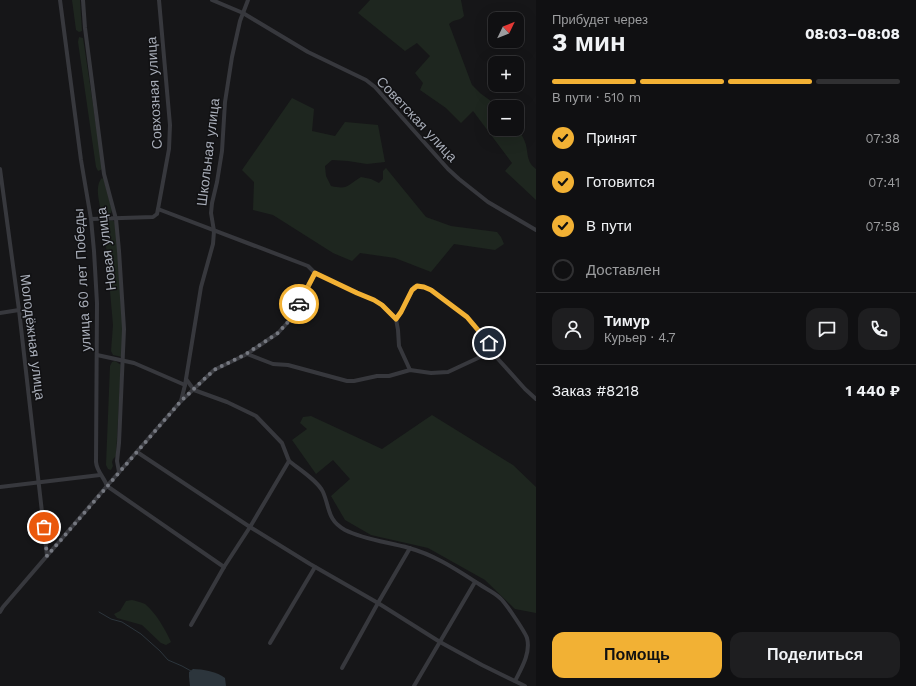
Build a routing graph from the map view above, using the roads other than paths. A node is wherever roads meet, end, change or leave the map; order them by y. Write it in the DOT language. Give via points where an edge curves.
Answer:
graph roads {
  1 [pos="60,0"];
  2 [pos="83,0"];
  3 [pos="159,0"];
  4 [pos="212,0"];
  5 [pos="248,0"];
  6 [pos="243,13"];
  7 [pos="0,169"];
  8 [pos="158,209"];
  9 [pos="91,219"];
  10 [pos="116,219"];
  11 [pos="536,230"];
  12 [pos="214,231"];
  13 [pos="315,273"];
  14 [pos="19,310"];
  15 [pos="0,313"];
  16 [pos="396,319"];
  17 [pos="493,351"];
  18 [pos="246,354"];
  19 [pos="97,355"];
  20 [pos="123,360"];
  21 [pos="410,370"];
  22 [pos="186,379"];
  23 [pos="185,385"];
  24 [pos="194,390"];
  25 [pos="536,398"];
  26 [pos="181,401"];
  27 [pos="136,452"];
  28 [pos="289,461"];
  29 [pos="119,472"];
  30 [pos="100,475"];
  31 [pos="39,483"];
  32 [pos="107,486"];
  33 [pos="0,487"];
  34 [pos="250,527"];
  35 [pos="410,548"];
  36 [pos="47,556"];
  37 [pos="224,567"];
  38 [pos="315,567"];
  39 [pos="475,582"];
  40 [pos="378,603"];
  41 [pos="0,612"];
  42 [pos="191,625"];
  43 [pos="440,642"];
  44 [pos="270,644"];
  45 [pos="342,668"];
  46 [pos="517,683"];
  47 [pos="414,686"];
  48 [pos="525,686"];
  1 -- 9 [label="street, улица 60 лет Победы"];
  2 -- 10 [label="street, Новая улица" via="104,174"];
  3 -- 8 [label="street, Совхозная улица" via="170,149"];
  4 -- 6 [label="street, Советская улица"];
  5 -- 6 [label="street, Школьная улица"];
  6 -- 11 [label="street, Советская улица" via="308,52 366,80 453,174 488,202"];
  6 -- 12 [label="street, Школьная улица" via="232,57 225,102 222,152 212,203"];
  7 -- 14 [label="street, Молодёжная улица"];
  8 -- 10 [label="street" via="154,217"];
  8 -- 12 [label="street"];
  9 -- 10 [label="street"];
  9 -- 19 [label="street, улица 60 лет Победы" via="97,303"];
  10 -- 20 [label="street, Новая улица" via="124,329"];
  12 -- 13 [label="street" via="308,266"];
  12 -- 22 [label="street, Школьная улица" via="201,287"];
  13 -- 16 [label="street" via="374,300"];
  13 -- 18 [label="street" via="288,322 268,340"];
  14 -- 15 [label="street"];
  14 -- 31 [label="street, Молодёжная улица"];
  16 -- 17 [label="street" via="412,290 417,286 424,287 467,317"];
  16 -- 21 [label="street" via="399,346"];
  17 -- 21 [label="street" via="448,372"];
  17 -- 25 [label="street" via="516,380"];
  18 -- 21 [label="street" via="274,364 347,381 389,376"];
  18 -- 24 [label="street" via="214,370"];
  19 -- 20 [label="street"];
  19 -- 30 [label="street, улица 60 лет Победы" via="96,462"];
  20 -- 23 [label="street"];
  20 -- 29 [label="street, Новая улица" via="116,461"];
  22 -- 23 [label="street, Школьная улица"];
  22 -- 24 [label="street"];
  23 -- 26 [label="street, Школьная улица"];
  24 -- 26 [label="street"];
  24 -- 28 [label="street" via="256,416 282,443"];
  26 -- 27 [label="street"];
  27 -- 29 [label="street"];
  27 -- 34 [label="street"];
  28 -- 34 [label="street"];
  28 -- 35 [label="street" via="323,491 332,520 365,538"];
  29 -- 32 [label="street"];
  30 -- 31 [label="street"];
  30 -- 32 [label="street, улица 60 лет Победы"];
  31 -- 33 [label="street"];
  31 -- 36 [label="street, Молодёжная улица"];
  32 -- 36 [label="street"];
  32 -- 37 [label="street"];
  34 -- 37 [label="street"];
  34 -- 38 [label="street"];
  35 -- 39 [label="street" via="447,563"];
  35 -- 40 [label="street"];
  36 -- 41 [label="street"];
  37 -- 42 [label="street"];
  38 -- 40 [label="street"];
  38 -- 44 [label="street"];
  39 -- 43 [label="street"];
  39 -- 46 [label="street" via="500,598 527,638 527,657"];
  40 -- 43 [label="street"];
  40 -- 45 [label="street"];
  43 -- 46 [label="street"];
  43 -- 47 [label="street"];
  46 -- 48 [label="street"];
}
